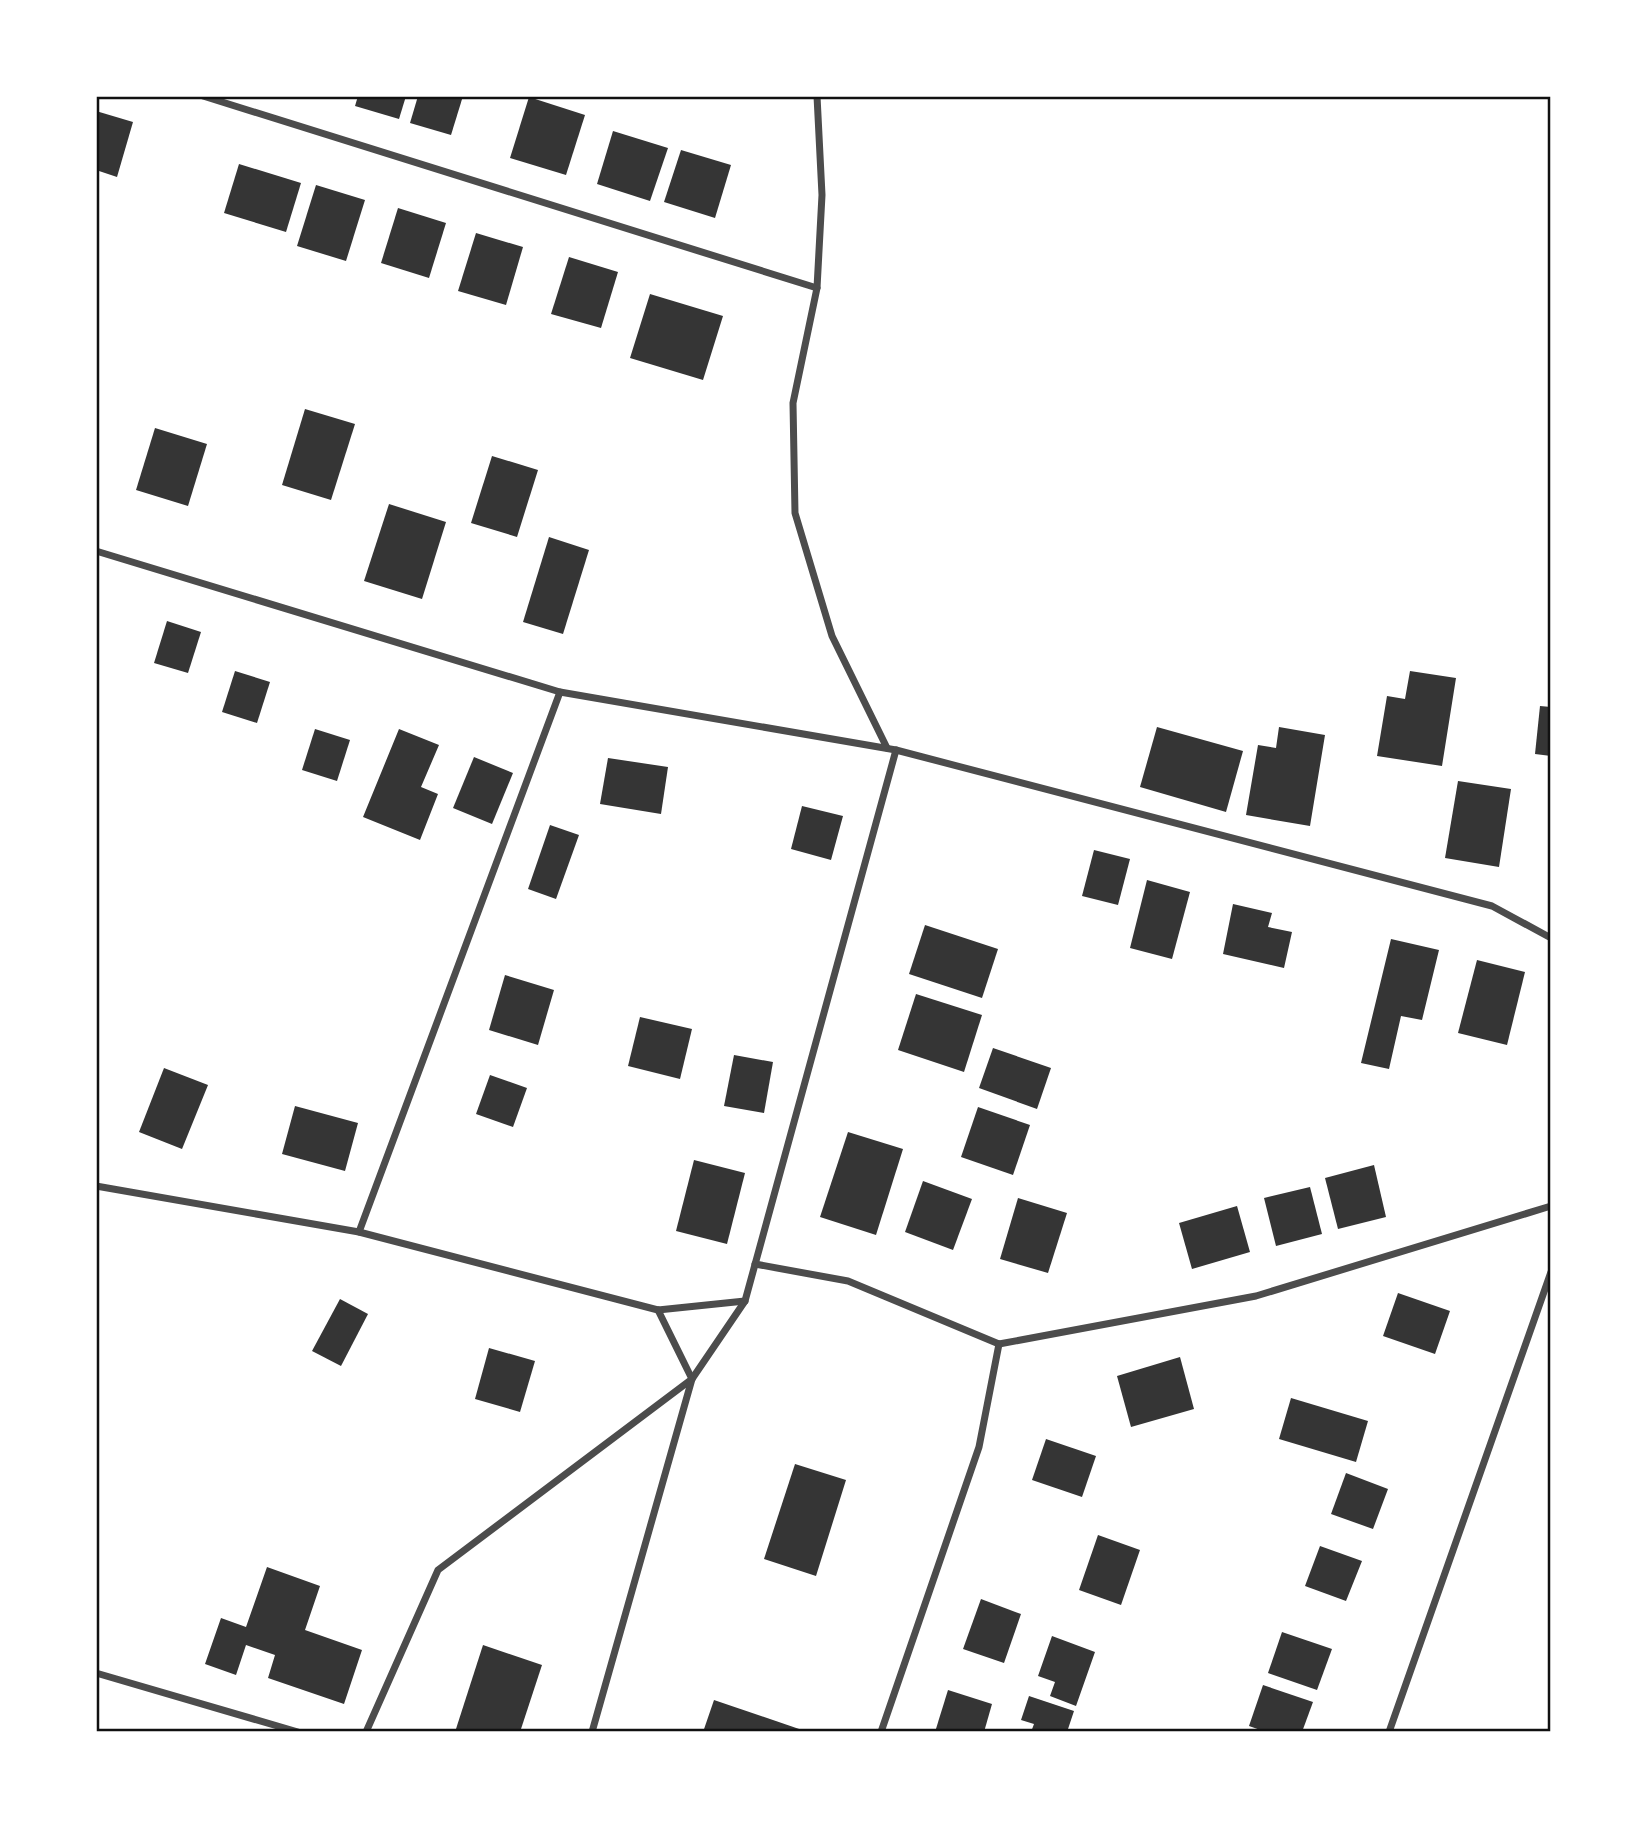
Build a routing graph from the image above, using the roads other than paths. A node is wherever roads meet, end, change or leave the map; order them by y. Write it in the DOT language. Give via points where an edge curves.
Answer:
graph roads {
  1 [pos="203,96"];
  2 [pos="817,96"];
  3 [pos="817,288"];
  4 [pos="96,551"];
  5 [pos="560,692"];
  6 [pos="887,748"];
  7 [pos="897,750"];
  8 [pos="1551,938"];
  9 [pos="96,1186"];
  10 [pos="1551,1206"];
  11 [pos="359,1232"];
  12 [pos="755,1264"];
  13 [pos="1551,1272"];
  14 [pos="745,1301"];
  15 [pos="659,1310"];
  16 [pos="999,1344"];
  17 [pos="692,1379"];
  18 [pos="96,1673"];
  19 [pos="298,1732"];
  20 [pos="366,1732"];
  21 [pos="592,1732"];
  22 [pos="881,1732"];
  23 [pos="1389,1732"];
  1 -- 3 [label="street"];
  2 -- 3 [label="street" via="822,195"];
  3 -- 6 [label="street" via="793,402 795,513 832,636"];
  4 -- 5 [label="street"];
  5 -- 6 [label="street"];
  5 -- 11 [label="street"];
  6 -- 7 [label="street"];
  7 -- 8 [label="street" via="1492,906"];
  7 -- 12 [label="street"];
  9 -- 11 [label="street"];
  10 -- 16 [label="street" via="1256,1296"];
  11 -- 15 [label="street"];
  12 -- 14 [label="street"];
  12 -- 16 [label="street" via="848,1281"];
  13 -- 23 [label="street"];
  14 -- 15 [label="street"];
  14 -- 17 [label="street"];
  15 -- 17 [label="street"];
  16 -- 22 [label="street" via="979,1447"];
  17 -- 20 [label="street" via="438,1570"];
  17 -- 21 [label="street"];
  18 -- 19 [label="street"];
}
